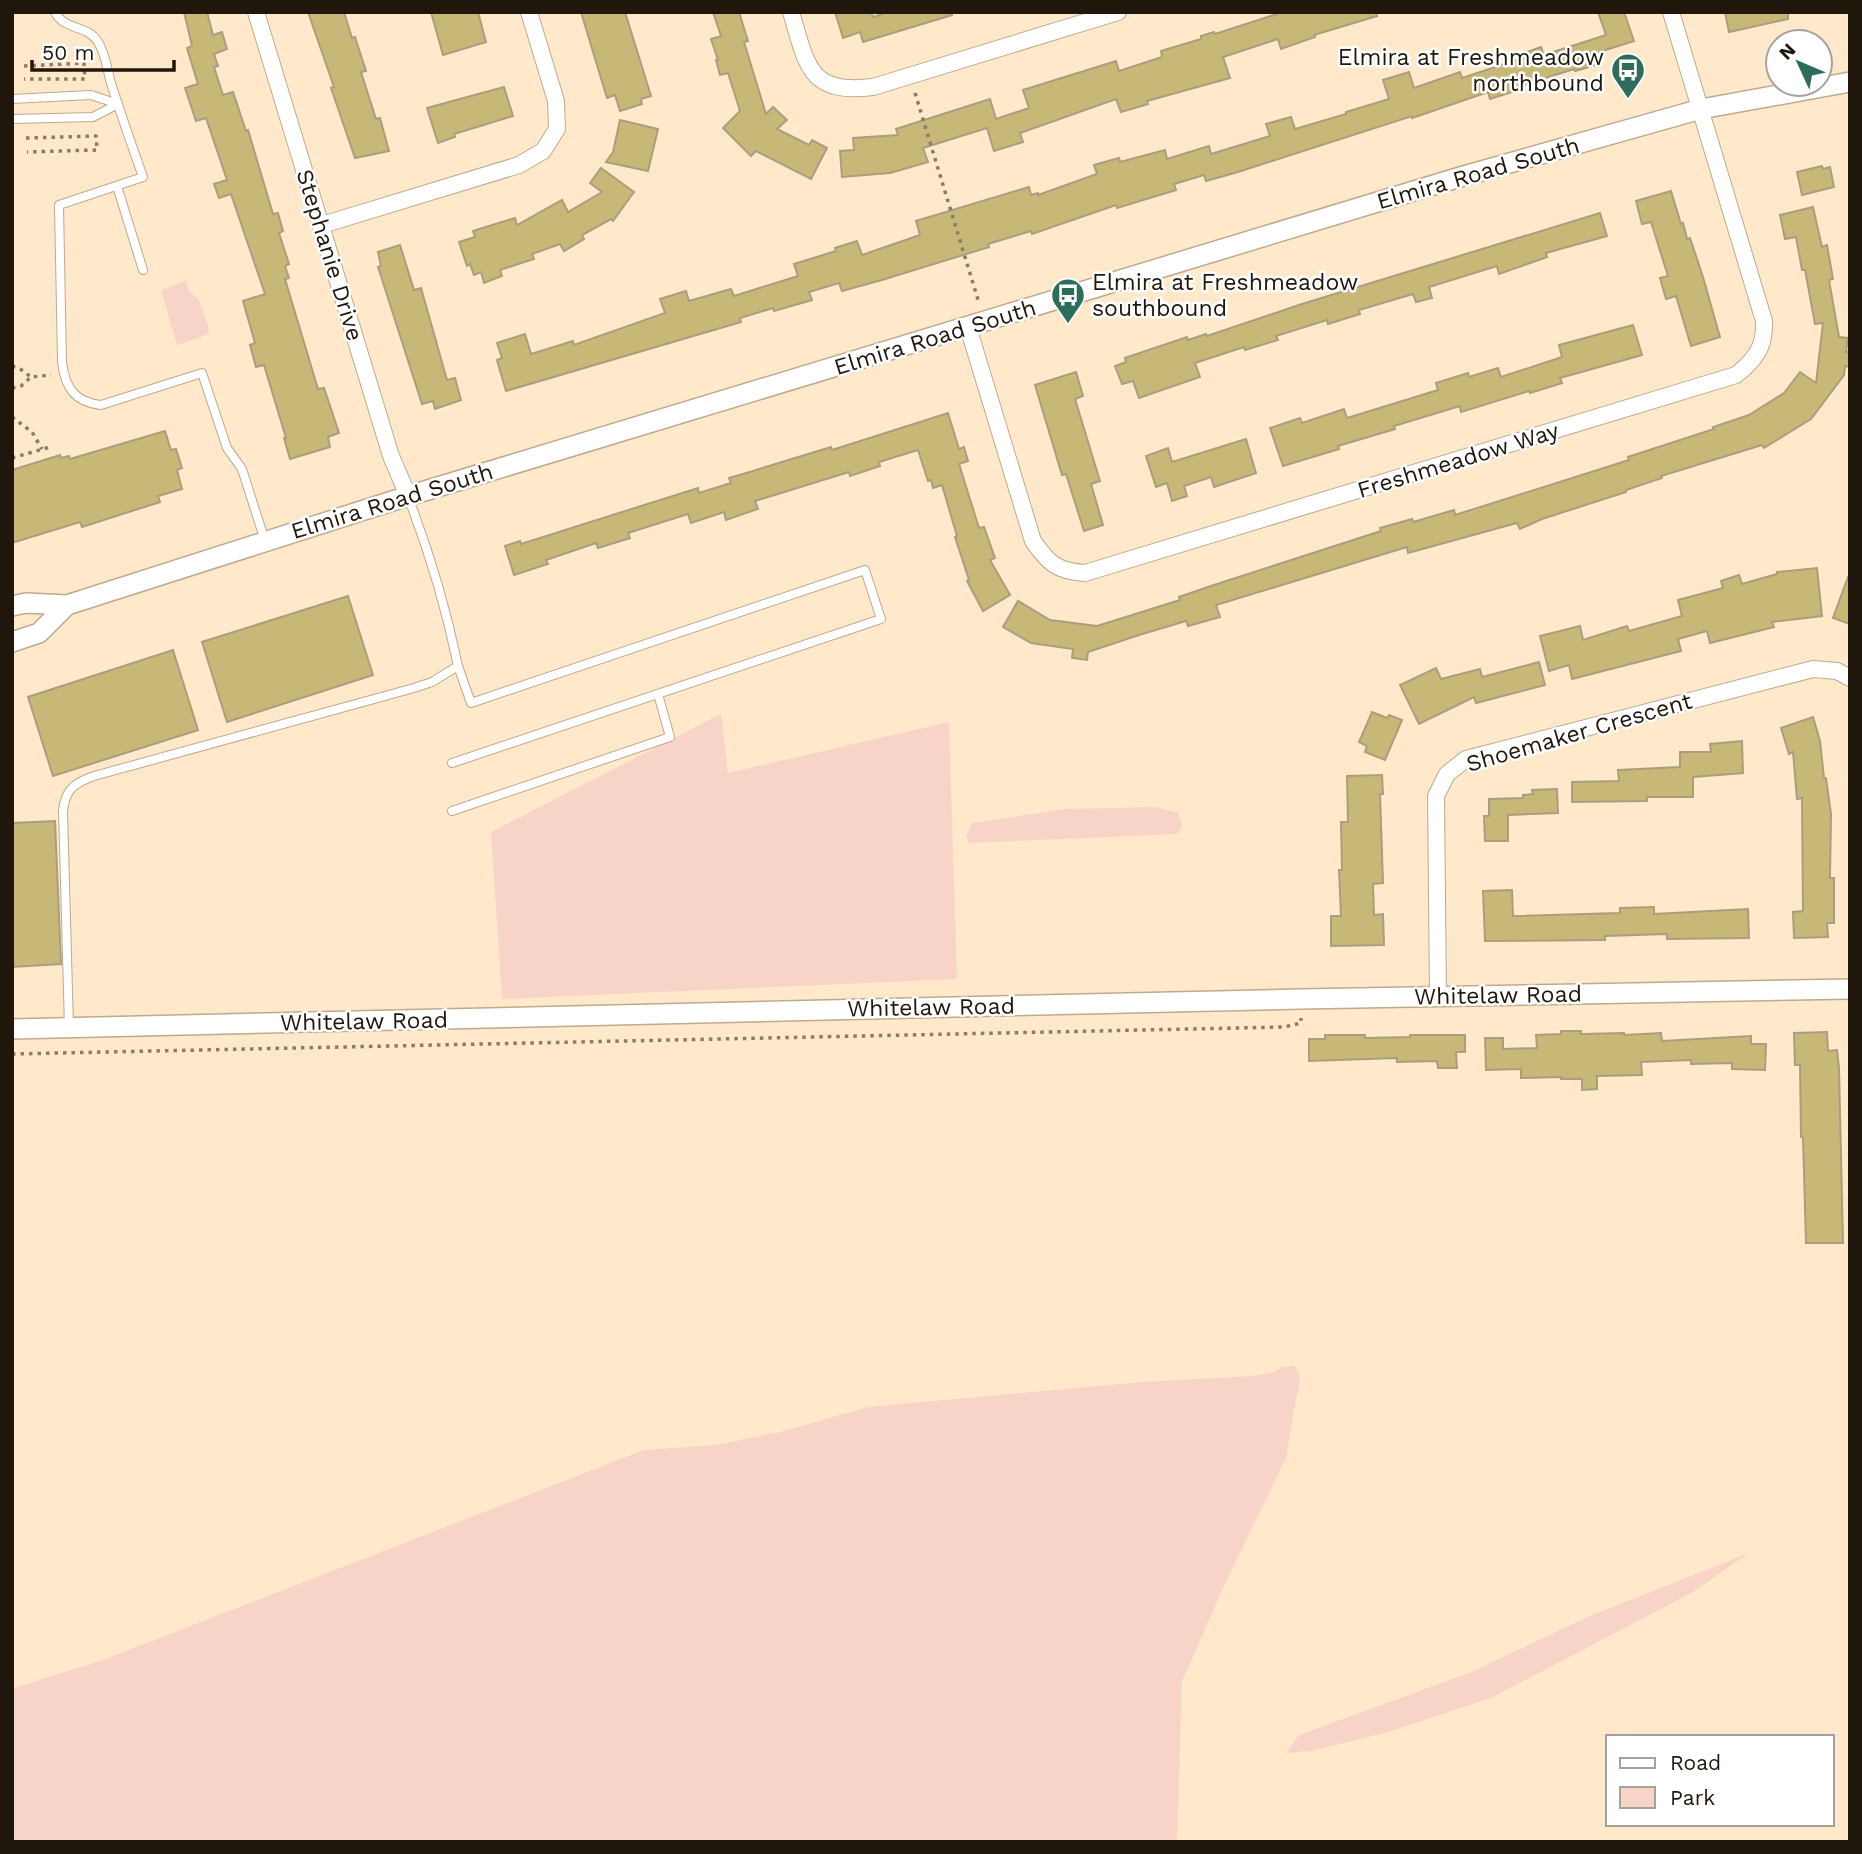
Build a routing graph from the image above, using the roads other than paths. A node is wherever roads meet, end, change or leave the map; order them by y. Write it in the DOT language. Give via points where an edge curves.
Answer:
graph roads {
  1 [pos="55,12"];
  2 [pos="256,12"];
  3 [pos="529,12"];
  4 [pos="790,12"];
  5 [pos="1118,12"];
  6 [pos="1671,12"];
  7 [pos="1850,82"];
  8 [pos="12,99"];
  9 [pos="118,104"];
  10 [pos="1701,109"];
  11 [pos="12,118"];
  12 [pos="117,186"];
  13 [pos="322,225"];
  14 [pos="143,270"];
  15 [pos="977,324"];
  16 [pos="408,496"];
  17 [pos="265,541"];
  18 [pos="67,605"];
  19 [pos="12,606"];
  20 [pos="12,642"];
  21 [pos="458,666"];
  22 [pos="1850,678"];
  23 [pos="658,694"];
  24 [pos="452,763"];
  25 [pos="452,811"];
  26 [pos="1850,989"];
  27 [pos="1438,996"];
  28 [pos="69,1027"];
  29 [pos="12,1030"];
  1 -- 9 [label="lane" via="69,26 85,28 96,38"];
  2 -- 13 [label="street, Stephanie Drive"];
  3 -- 13 [label="street" via="556,101 556,130 543,151 519,165"];
  4 -- 5 [label="street" via="806,64 829,85 848,90 873,87"];
  6 -- 10 [label="street, Freshmeadow Way"];
  7 -- 10 [label="street, Elmira Road South"];
  8 -- 9 [label="lane" via="91,95"];
  9 -- 11 [label="lane" via="93,117"];
  9 -- 12 [label="lane" via="143,177"];
  10 -- 15 [label="street, Elmira Road South"];
  10 -- 15 [label="street, Freshmeadow Way" via="1764,321 1762,348 1736,374 1085,573 1066,572 1046,560 1034,541"];
  12 -- 14 [label="lane"];
  12 -- 17 [label="lane" via="59,205 65,382 76,396 101,405 202,373 227,448 242,469"];
  13 -- 16 [label="street, Stephanie Drive" via="391,456"];
  15 -- 16 [label="street, Elmira Road South"];
  16 -- 17 [label="street, Elmira Road South"];
  16 -- 21 [label="lane" via="425,541"];
  17 -- 18 [label="street, Elmira Road South"];
  18 -- 19 [label="street, Elmira Road South"];
  18 -- 20 [label="street, Elmira Road South" via="39,633"];
  21 -- 23 [label="lane" via="471,703 865,570 881,619"];
  21 -- 28 [label="lane" via="414,688 94,776 72,786 63,811"];
  22 -- 27 [label="street, Shoemaker Crescent" via="1837,671 1813,669 1466,759 1447,774 1436,796"];
  23 -- 24 [label="lane"];
  23 -- 25 [label="lane" via="670,737"];
  26 -- 27 [label="street, Whitelaw Road"];
  27 -- 28 [label="street, Whitelaw Road"];
  28 -- 29 [label="street, Whitelaw Road"];
}
